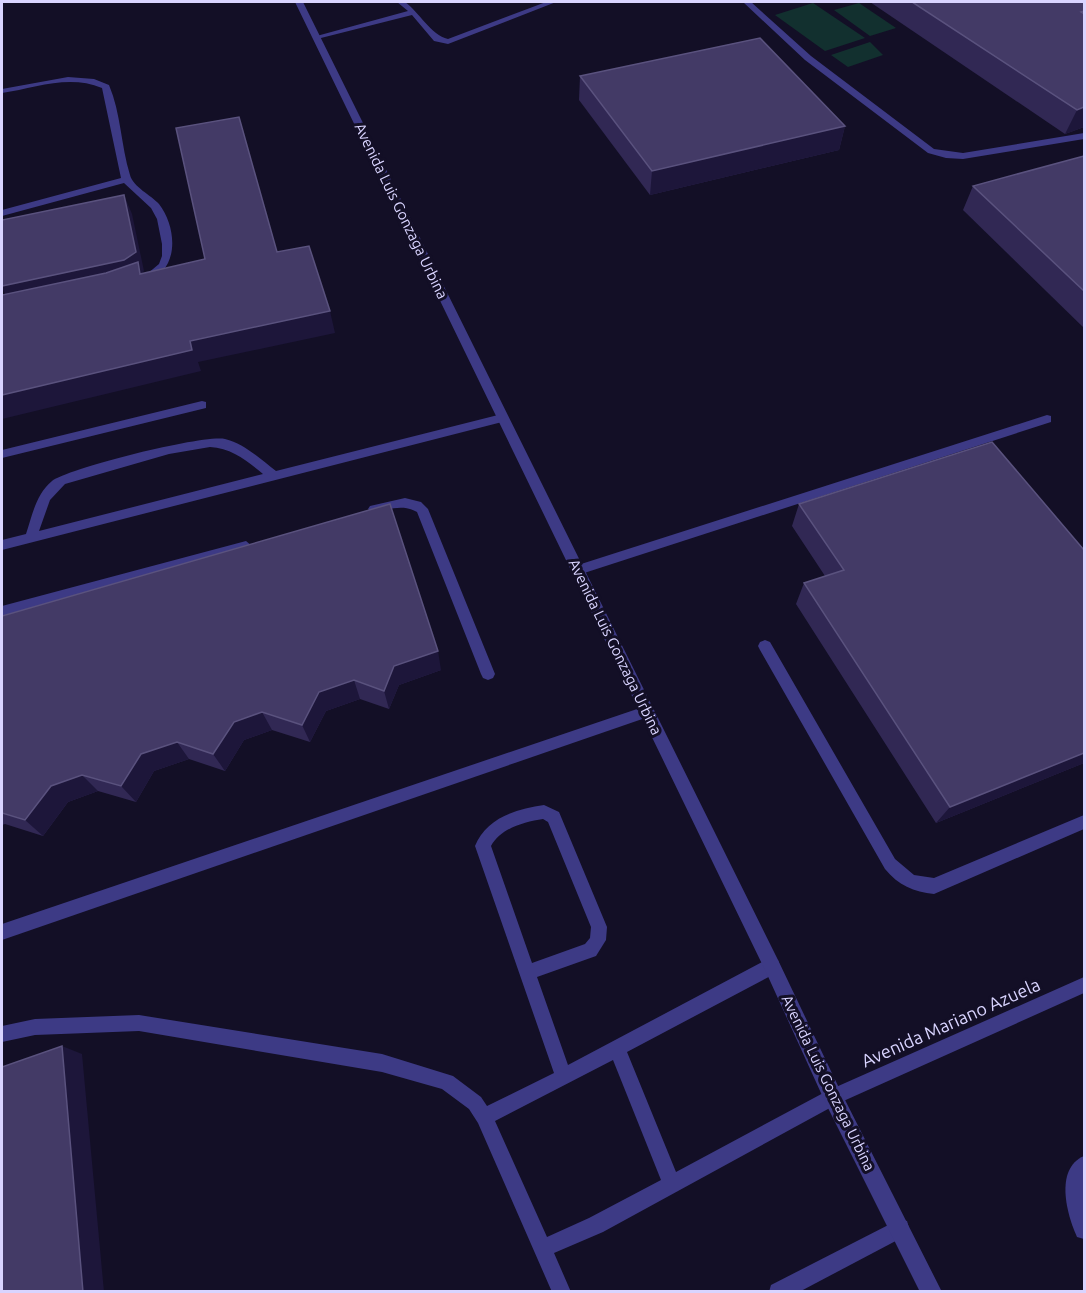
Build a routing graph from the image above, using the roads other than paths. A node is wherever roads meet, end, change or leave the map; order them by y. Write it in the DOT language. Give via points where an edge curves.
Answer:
graph roads {
  1 [pos="299,2"];
  2 [pos="401,2"];
  3 [pos="552,2"];
  4 [pos="747,2"];
  5 [pos="414,12"];
  6 [pos="317,37"];
  7 [pos="2,91"];
  8 [pos="1084,136"];
  9 [pos="126,180"];
  10 [pos="2,213"];
  11 [pos="136,284"];
  12 [pos="202,405"];
  13 [pos="502,418"];
  14 [pos="1047,419"];
  15 [pos="2,454"];
  16 [pos="274,476"];
  17 [pos="360,513"];
  18 [pos="31,537"];
  19 [pos="259,542"];
  20 [pos="2,545"];
  21 [pos="578,570"];
  22 [pos="2,611"];
  23 [pos="765,646"];
  24 [pos="488,674"];
  25 [pos="646,712"];
  26 [pos="1084,822"];
  27 [pos="2,932"];
  28 [pos="772,966"];
  29 [pos="527,973"];
  30 [pos="1084,984"];
  31 [pos="2,1034"];
  32 [pos="617,1048"];
  33 [pos="564,1077"];
  34 [pos="833,1097"];
  35 [pos="484,1117"];
  36 [pos="1084,1165"];
  37 [pos="672,1184"];
  38 [pos="900,1228"];
  39 [pos="1084,1230"];
  40 [pos="543,1248"];
  41 [pos="562,1292"];
  42 [pos="778,1292"];
  43 [pos="932,1292"];
  1 -- 6 [label="street, Avenida Luis Gonzaga Urbina"];
  2 -- 5 [label="lane"];
  3 -- 5 [label="lane" via="448,42 436,39"];
  4 -- 8 [label="lane" via="808,58 931,151 963,156"];
  5 -- 6 [label="lane"];
  6 -- 13 [label="street, Avenida Luis Gonzaga Urbina"];
  7 -- 9 [label="lane" via="72,79 96,81 106,87"];
  9 -- 10 [label="lane"];
  9 -- 11 [label="lane" via="155,206 168,244 163,266"];
  12 -- 15 [label="lane"];
  13 -- 16 [label="lane"];
  13 -- 21 [label="street, Avenida Luis Gonzaga Urbina"];
  14 -- 21 [label="lane"];
  16 -- 18 [label="lane"];
  16 -- 18 [label="lane" via="231,446 198,442 61,481 45,496"];
  17 -- 24 [label="lane" via="406,502 422,509"];
  18 -- 20 [label="lane"];
  19 -- 22 [label="lane"];
  21 -- 25 [label="street, Avenida Luis Gonzaga Urbina"];
  23 -- 26 [label="lane" via="890,864 900,876 916,885 934,886"];
  25 -- 27 [label="lane"];
  25 -- 28 [label="street, Avenida Luis Gonzaga Urbina"];
  28 -- 32 [label="lane"];
  28 -- 34 [label="street, Avenida Luis Gonzaga Urbina"];
  29 -- 29 [label="lane" via="590,950 599,937 599,927 554,817 544,812 494,829 483,846"];
  29 -- 33 [label="lane"];
  30 -- 34 [label="lane, Avenida Mariano Azuela"];
  31 -- 35 [label="lane" via="34,1027 139,1023 371,1061 447,1082 475,1103"];
  32 -- 33 [label="lane"];
  32 -- 37 [label="lane"];
  33 -- 35 [label="lane"];
  34 -- 37 [label="lane, Avenida Mariano Azuela"];
  34 -- 38 [label="street, Avenida Luis Gonzaga Urbina"];
  35 -- 40 [label="lane"];
  36 -- 39 [label="lane" via="1076,1179 1074,1199"];
  37 -- 40 [label="lane, Avenida Mariano Azuela"];
  38 -- 42 [label="lane"];
  38 -- 43 [label="street, Avenida Luis Gonzaga Urbina"];
  40 -- 41 [label="lane"];
}
